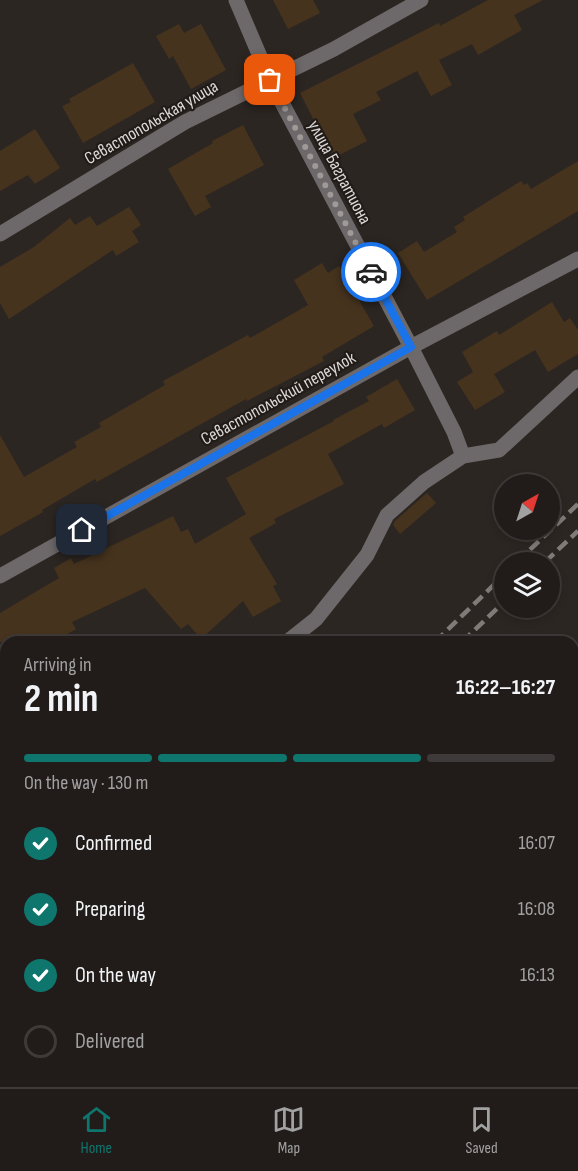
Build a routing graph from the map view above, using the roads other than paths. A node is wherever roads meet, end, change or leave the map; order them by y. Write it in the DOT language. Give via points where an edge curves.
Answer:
graph roads {
  1 [pos="236,0"];
  2 [pos="421,0"];
  3 [pos="270,80"];
  4 [pos="0,234"];
  5 [pos="578,259"];
  6 [pos="411,347"];
  7 [pos="578,376"];
  8 [pos="463,456"];
  9 [pos="0,576"];
  10 [pos="295,636"];
  1 -- 3 [label="street, улица Багратиона"];
  2 -- 3 [label="street, Севастопольская улица"];
  3 -- 4 [label="street, Севастопольская улица" via="185,122"];
  3 -- 6 [label="street, улица Багратиона"];
  5 -- 6 [label="street, Севастопольский переулок"];
  6 -- 8 [label="street, улица Багратиона"];
  6 -- 9 [label="street, Севастопольский переулок"];
  7 -- 8 [label="street" via="499,450"];
  8 -- 10 [label="street" via="424,482 387,515 367,555 316,619"];
}
